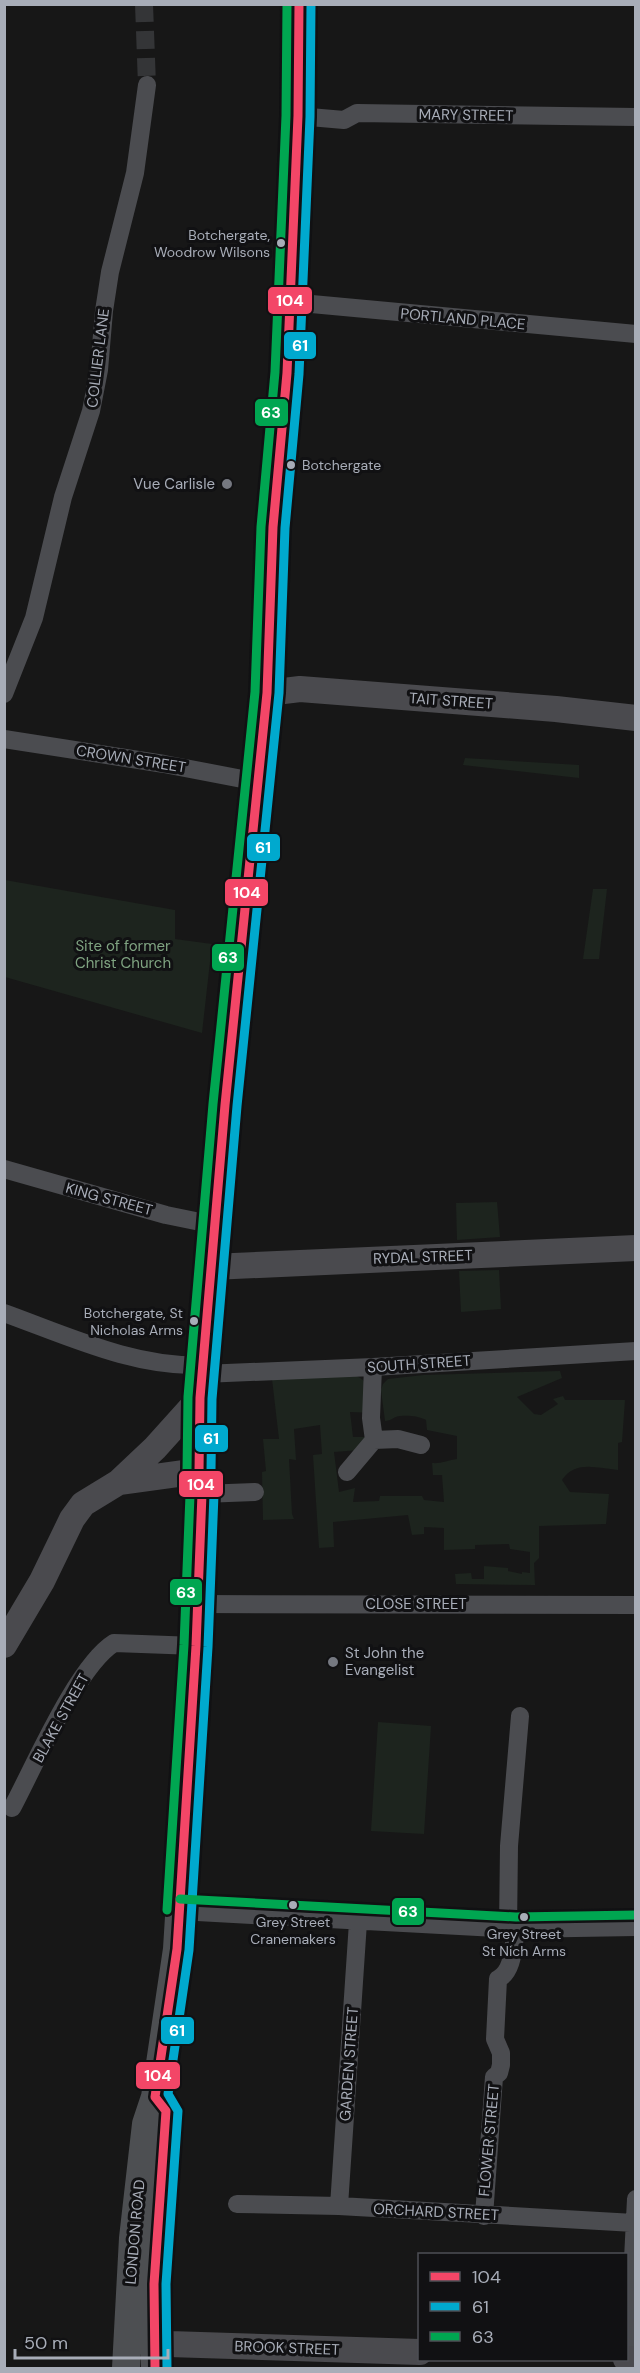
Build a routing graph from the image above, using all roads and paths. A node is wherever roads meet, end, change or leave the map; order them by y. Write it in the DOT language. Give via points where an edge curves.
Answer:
graph roads {
  1 [pos="299,4"];
  2 [pos="147,85"];
  3 [pos="298,116"];
  4 [pos="636,117"];
  5 [pos="290,302"];
  6 [pos="636,334"];
  7 [pos="267,693"];
  8 [pos="4,694"];
  9 [pos="624,716"];
  10 [pos="4,739"];
  11 [pos="258,782"];
  12 [pos="4,1169"];
  13 [pos="215,1225"];
  14 [pos="636,1248"];
  15 [pos="212,1266"];
  16 [pos="4,1313"];
  17 [pos="636,1352"];
  18 [pos="373,1367"];
  19 [pos="202,1379"];
  20 [pos="374,1440"];
  21 [pos="421,1445"];
  22 [pos="347,1472"];
  23 [pos="119,1482"];
  24 [pos="201,1482"];
  25 [pos="255,1492"];
  26 [pos="197,1604"];
  27 [pos="636,1605"];
  28 [pos="4,1645"];
  29 [pos="196,1646"];
  30 [pos="520,1716"];
  31 [pos="12,1808"];
  32 [pos="179,1911"];
  33 [pos="358,1922"];
  34 [pos="636,1927"];
  35 [pos="512,1929"];
  36 [pos="636,2199"];
  37 [pos="237,2204"];
  38 [pos="339,2206"];
  39 [pos="484,2216"];
  40 [pos="634,2223"];
  41 [pos="146,2348"];
  42 [pos="418,2352"];
  43 [pos="630,2359"];
  44 [pos="126,2368"];
  1 -- 3 [label="main road"];
  2 -- 8 [label="street, COLLIER LANE" via="135,173 107,291 91,411 63,497 34,618"];
  3 -- 4 [label="street, MARY STREET" via="344,120 357,113"];
  3 -- 5 [label="main road"];
  5 -- 6 [label="street, PORTLAND PLACE"];
  5 -- 7 [label="main road" via="273,527"];
  7 -- 9 [label="street, TAIT STREET" via="300,689"];
  7 -- 11 [label="main road"];
  10 -- 11 [label="street, CROWN STREET"];
  11 -- 13 [label="main road"];
  12 -- 13 [label="street, KING STREET"];
  13 -- 15 [label="main road"];
  14 -- 15 [label="street, RYDAL STREET"];
  15 -- 19 [label="main road"];
  16 -- 19 [label="street, SOUTH STREET" via="105,1349 183,1366"];
  17 -- 18 [label="street, SOUTH STREET"];
  18 -- 19 [label="street, SOUTH STREET"];
  18 -- 20 [label="street"];
  19 -- 23 [label="street" via="155,1448"];
  19 -- 24 [label="main road, LONDON ROAD"];
  20 -- 21 [label="street" via="398,1439"];
  20 -- 22 [label="street"];
  23 -- 24 [label="street"];
  23 -- 28 [label="street" via="83,1504 72,1519 42,1581"];
  24 -- 25 [label="street"];
  24 -- 26 [label="main road, LONDON ROAD"];
  26 -- 27 [label="street, CLOSE STREET"];
  26 -- 29 [label="main road, LONDON ROAD"];
  29 -- 31 [label="street, BLAKE STREET" via="114,1643 103,1650 77,1684"];
  29 -- 32 [label="main road, LONDON ROAD"];
  30 -- 35 [label="street, FLOWER STREET" via="509,1846"];
  32 -- 33 [label="street"];
  32 -- 41 [label="main road, LONDON ROAD" via="177,1950 155,2097 166,2111"];
  33 -- 35 [label="street"];
  33 -- 38 [label="street, GARDEN STREET"];
  34 -- 35 [label="street"];
  35 -- 39 [label="street, FLOWER STREET" via="510,1965 498,1979 495,2039 501,2065 494,2077"];
  36 -- 40 [label="street"];
  37 -- 38 [label="street, ORCHARD STREET"];
  38 -- 39 [label="street, ORCHARD STREET"];
  39 -- 40 [label="street, ORCHARD STREET"];
  40 -- 43 [label="street"];
  41 -- 42 [label="street, BROOK STREET"];
  41 -- 44 [label="main road, LONDON ROAD"];
}
